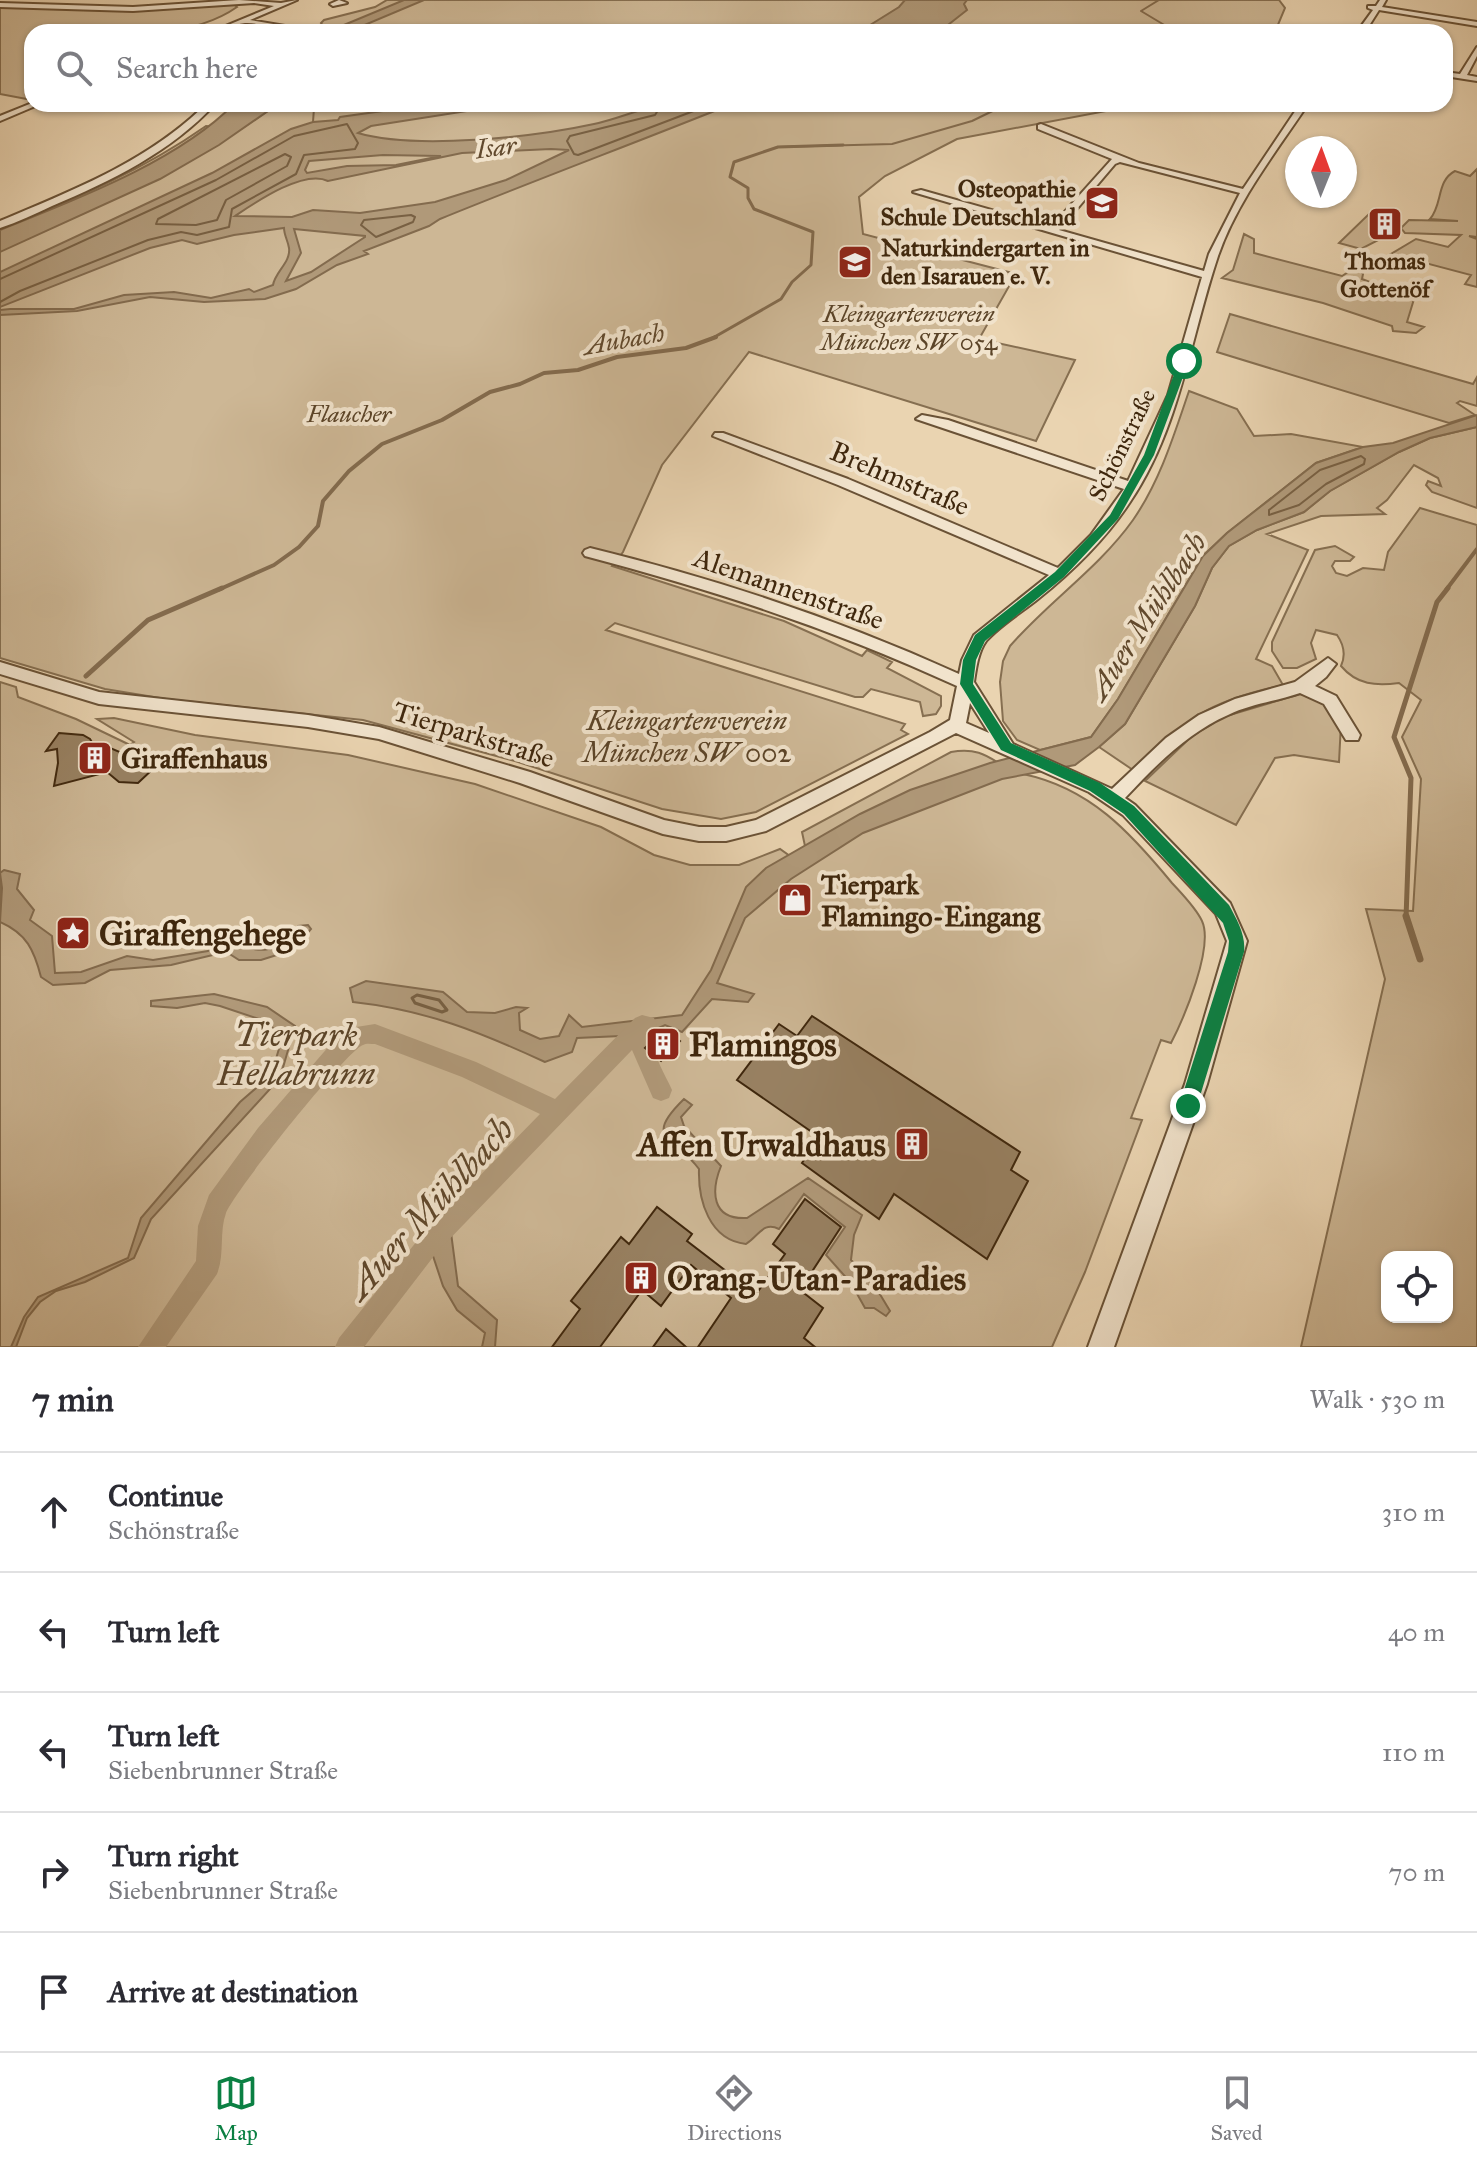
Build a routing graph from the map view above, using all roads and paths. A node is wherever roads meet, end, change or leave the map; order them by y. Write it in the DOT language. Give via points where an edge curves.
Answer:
graph roads {
  1 [pos="38,0"];
  2 [pos="143,0"];
  3 [pos="294,0"];
  4 [pos="321,0"];
  5 [pos="1383,0"];
  6 [pos="247,1"];
  7 [pos="335,3"];
  8 [pos="0,5"];
  9 [pos="25,5"];
  10 [pos="282,5"];
  11 [pos="1374,5"];
  12 [pos="133,9"];
  13 [pos="242,21"];
  14 [pos="235,24"];
  15 [pos="258,24"];
  16 [pos="1359,24"];
  17 [pos="1365,24"];
  18 [pos="1477,24"];
  19 [pos="1477,49"];
  20 [pos="1453,75"];
  21 [pos="1462,77"];
  22 [pos="1477,79"];
  23 [pos="24,109"];
  24 [pos="202,112"];
  25 [pos="1299,112"];
  26 [pos="0,119"];
  27 [pos="1041,127"];
  28 [pos="1119,159"];
  29 [pos="918,192"];
  30 [pos="1245,192"];
  31 [pos="0,225"];
  32 [pos="1054,230"];
  33 [pos="1205,275"];
  34 [pos="922,419"];
  35 [pos="719,436"];
  36 [pos="1132,487"];
  37 [pos="590,553"];
  38 [pos="1060,574"];
  39 [pos="1328,664"];
  40 [pos="0,668"];
  41 [pos="967,684"];
  42 [pos="1303,687"];
  43 [pos="954,725"];
  44 [pos="1352,735"];
  45 [pos="1013,750"];
  46 [pos="1114,798"];
  47 [pos="1101,1347"];
  1 -- 9 [label="street"];
  2 -- 12 [label="street"];
  3 -- 10 [label="street"];
  4 -- 7 [label="street"];
  5 -- 11 [label="street"];
  6 -- 10 [label="street"];
  6 -- 12 [label="street"];
  8 -- 9 [label="street"];
  9 -- 12 [label="street"];
  10 -- 13 [label="street"];
  11 -- 16 [label="street"];
  11 -- 17 [label="street"];
  11 -- 18 [label="street"];
  13 -- 14 [label="street"];
  13 -- 15 [label="street"];
  19 -- 21 [label="street"];
  20 -- 21 [label="street"];
  21 -- 22 [label="street"];
  23 -- 26 [label="street"];
  24 -- 31 [label="street" via="134,164"];
  25 -- 30 [label="street, Schönstraße"];
  27 -- 28 [label="street"];
  28 -- 30 [label="street"];
  28 -- 32 [label="street"];
  29 -- 32 [label="street"];
  30 -- 33 [label="street, Schönstraße"];
  32 -- 33 [label="street"];
  33 -- 36 [label="street, Schönstraße" via="1174,395"];
  34 -- 36 [label="street"];
  35 -- 38 [label="street, Brehmstraße"];
  36 -- 38 [label="street, Schönstraße" via="1114,517"];
  37 -- 41 [label="street, Alemannenstraße" via="797,614"];
  38 -- 41 [label="street, Schönstraße" via="979,639"];
  39 -- 42 [label="street"];
  40 -- 43 [label="street, Tierparkstraße" via="99,698 379,733 663,827 699,834 760,826"];
  41 -- 43 [label="street, Schönstraße"];
  41 -- 45 [label="street"];
  42 -- 44 [label="street" via="1330,700"];
  42 -- 46 [label="street" via="1218,712 1156,755"];
  43 -- 45 [label="street"];
  45 -- 46 [label="street"];
  46 -- 47 [label="street" via="1223,909 1237,941 1196,1084"];
}
